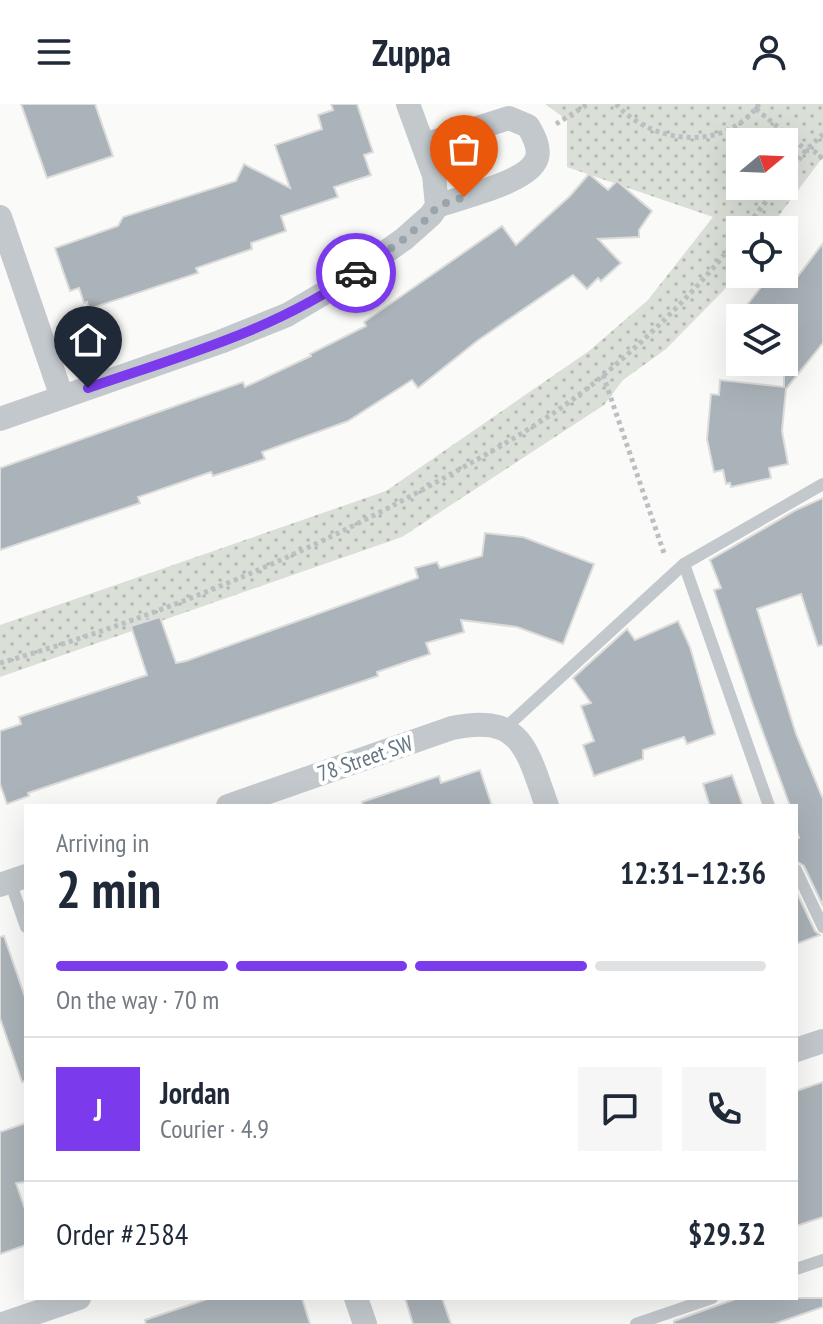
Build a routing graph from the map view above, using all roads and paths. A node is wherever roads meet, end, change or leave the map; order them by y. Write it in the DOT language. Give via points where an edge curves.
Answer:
graph roads {
  1 [pos="408,104"];
  2 [pos="588,104"];
  3 [pos="616,104"];
  4 [pos="758,106"];
  5 [pos="823,134"];
  6 [pos="534,137"];
  7 [pos="424,145"];
  8 [pos="806,150"];
  9 [pos="823,159"];
  10 [pos="798,161"];
  11 [pos="767,200"];
  12 [pos="437,206"];
  13 [pos="755,216"];
  14 [pos="0,217"];
  15 [pos="726,252"];
  16 [pos="603,375"];
  17 [pos="62,397"];
  18 [pos="0,419"];
  19 [pos="823,484"];
  20 [pos="684,564"];
  21 [pos="672,575"];
  22 [pos="0,663"];
  23 [pos="504,729"];
  24 [pos="234,804"];
  25 [pos="546,804"];
  26 [pos="768,804"];
  27 [pos="798,874"];
  28 [pos="12,881"];
  29 [pos="24,920"];
  30 [pos="823,927"];
  31 [pos="823,1041"];
  32 [pos="798,1049"];
  33 [pos="823,1260"];
  34 [pos="798,1268"];
  35 [pos="73,1300"];
  36 [pos="357,1300"];
  37 [pos="706,1300"];
  38 [pos="3,1324"];
  39 [pos="365,1324"];
  40 [pos="636,1324"];
  1 -- 7 [label="street"];
  2 -- 6 [label="path"];
  3 -- 4 [label="path" via="654,132 681,138 709,136 735,126"];
  4 -- 8 [label="path"];
  5 -- 8 [label="path"];
  6 -- 7 [label="street" via="528,126 509,118"];
  6 -- 12 [label="street" via="536,162 527,172"];
  7 -- 12 [label="street"];
  8 -- 9 [label="path"];
  8 -- 10 [label="path"];
  11 -- 13 [label="path"];
  12 -- 17 [label="street" via="404,239 287,315"];
  14 -- 17 [label="street"];
  15 -- 16 [label="path" via="689,297"];
  16 -- 21 [label="path"];
  16 -- 22 [label="path" via="469,464 318,544 129,621"];
  17 -- 18 [label="street"];
  19 -- 20 [label="lane"];
  20 -- 21 [label="lane"];
  20 -- 26 [label="lane"];
  21 -- 23 [label="lane"];
  23 -- 24 [label="street, 78 Street SW" via="482,724 452,728"];
  23 -- 25 [label="street" via="527,753"];
  27 -- 30 [label="lane"];
  28 -- 29 [label="lane"];
  31 -- 32 [label="street"];
  33 -- 34 [label="lane"];
  35 -- 38 [label="street"];
  36 -- 39 [label="street"];
  37 -- 40 [label="lane"];
}
